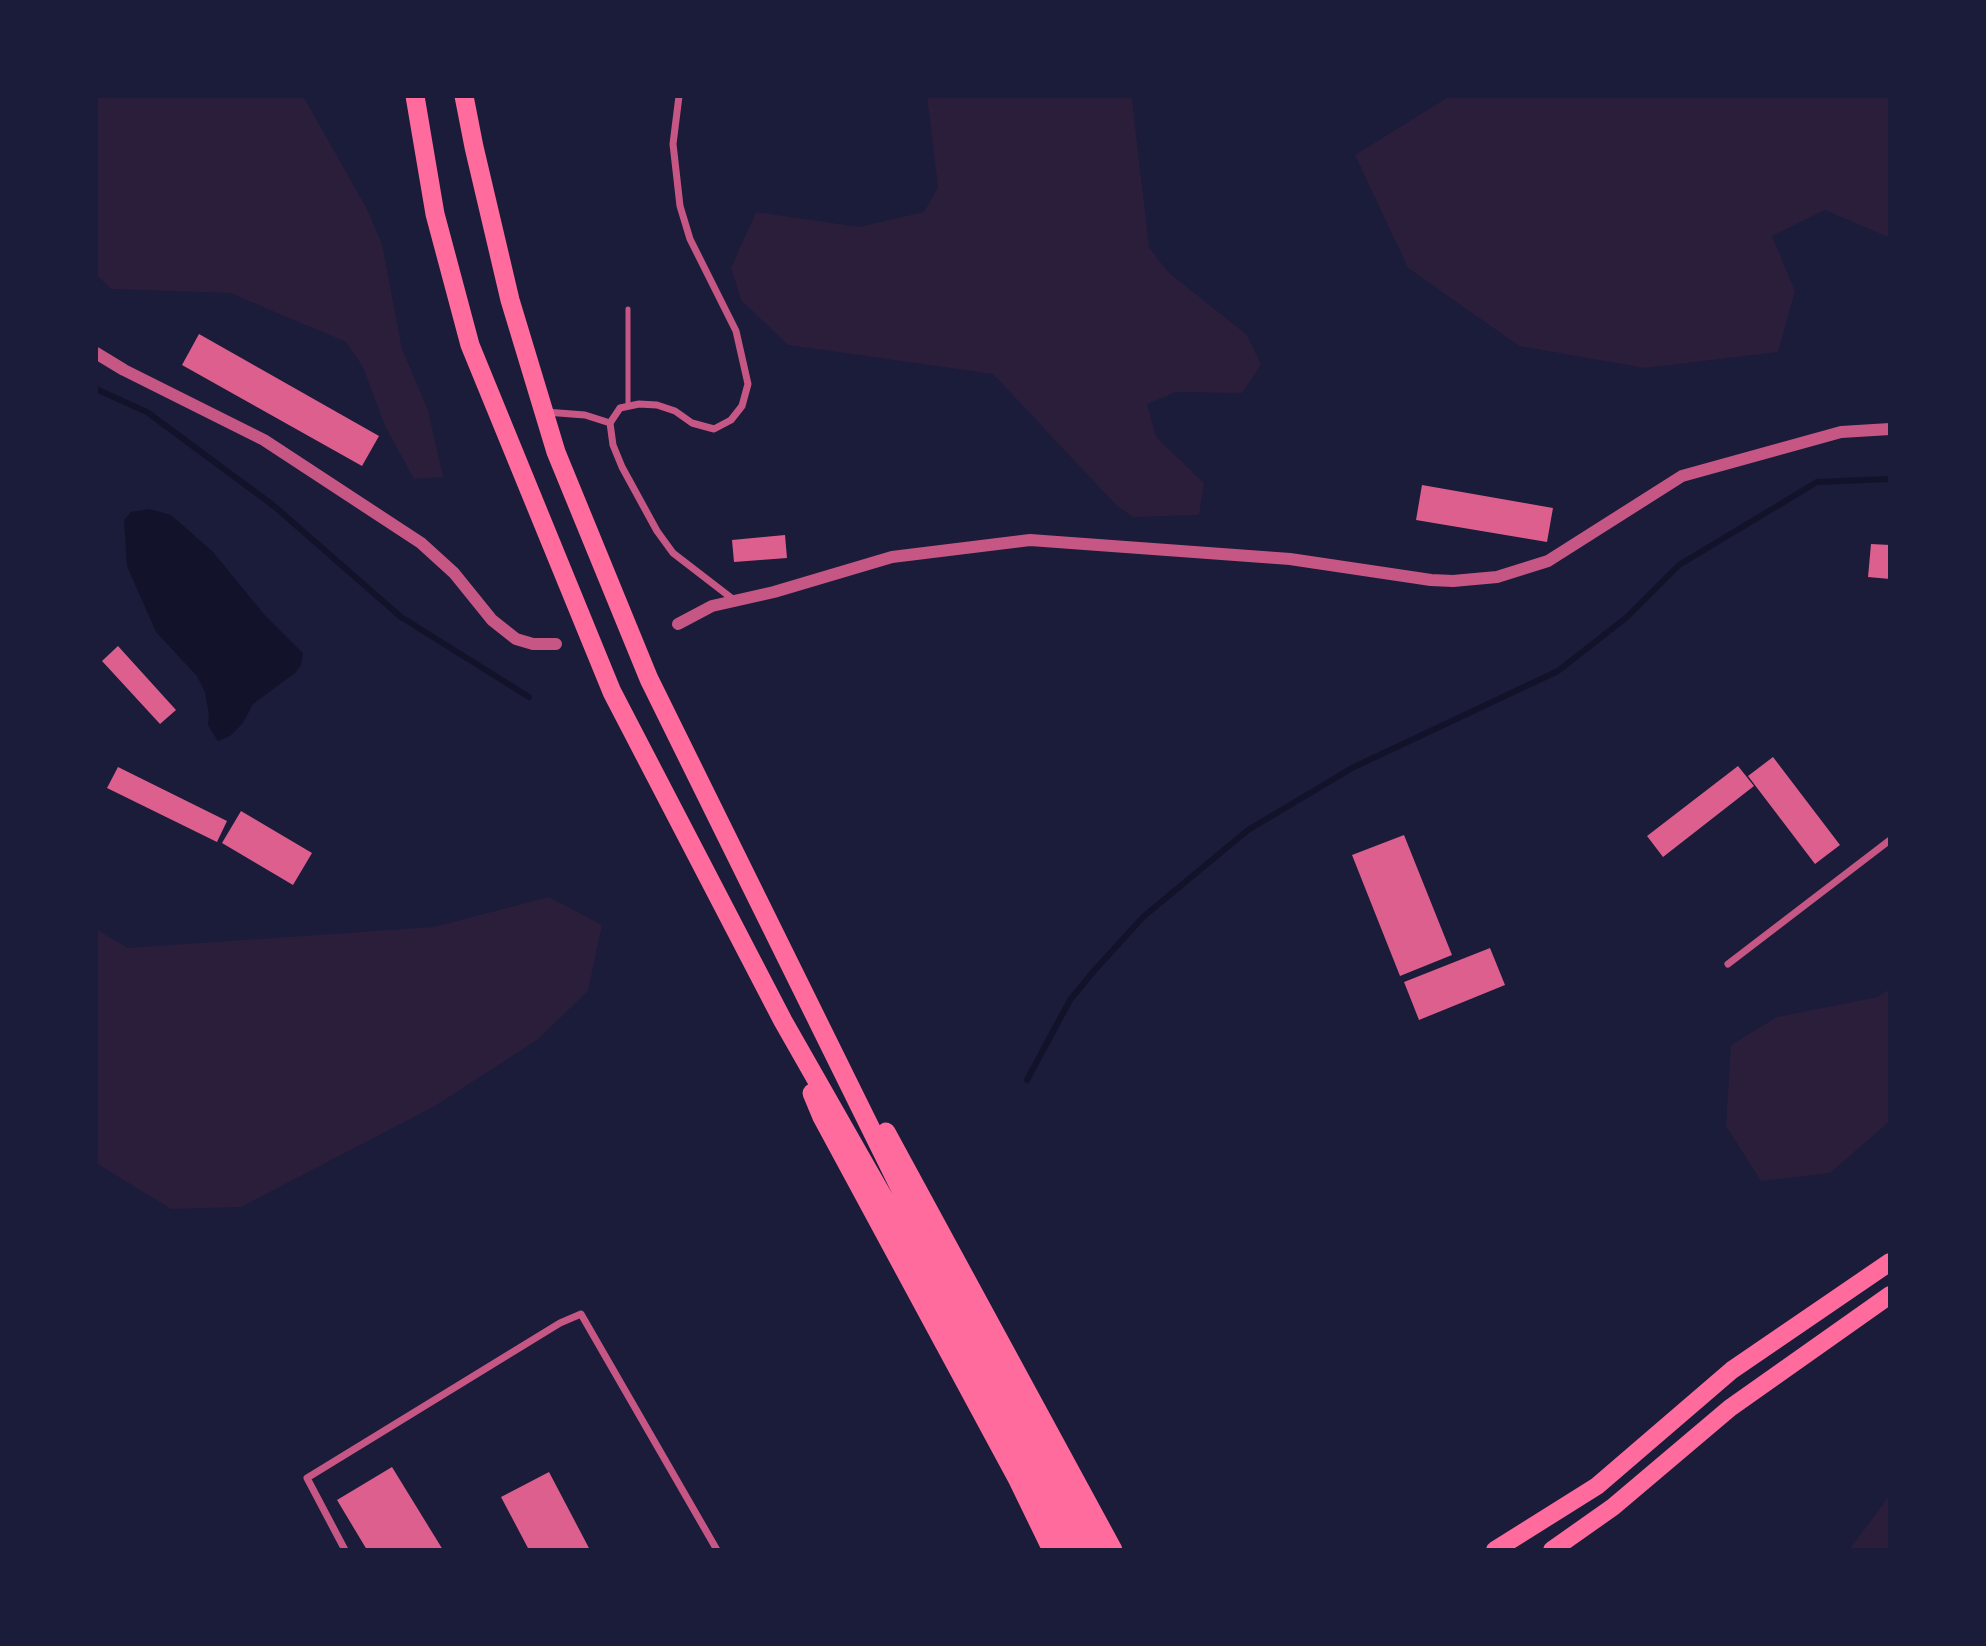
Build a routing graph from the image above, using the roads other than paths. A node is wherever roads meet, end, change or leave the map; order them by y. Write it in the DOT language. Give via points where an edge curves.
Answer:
graph roads {
  1 [pos="415,96"];
  2 [pos="464,96"];
  3 [pos="680,96"];
  4 [pos="628,309"];
  5 [pos="96,353"];
  6 [pos="628,406"];
  7 [pos="544,412"];
  8 [pos="610,423"];
  9 [pos="1890,429"];
  10 [pos="734,600"];
  11 [pos="678,624"];
  12 [pos="556,644"];
  13 [pos="1890,840"];
  14 [pos="1728,964"];
  15 [pos="812,1008"];
  16 [pos="783,1021"];
  17 [pos="1890,1262"];
  18 [pos="1890,1295"];
  19 [pos="345,1550"];
  20 [pos="717,1550"];
  21 [pos="1052,1550"];
  22 [pos="1072,1550"];
  23 [pos="1093,1550"];
  24 [pos="1113,1550"];
  25 [pos="1495,1550"];
  26 [pos="1552,1550"];
  1 -- 16 [label="highway" via="435,214 470,345 612,692"];
  2 -- 7 [label="highway" via="510,300"];
  3 -- 6 [label="street" via="673,144 680,206 690,239 736,331 748,384 742,406 731,421 714,429 657,405"];
  4 -- 6 [label="lane"];
  5 -- 12 [label="street" via="264,440 421,543 454,573 492,620 516,639"];
  6 -- 8 [label="street" via="620,408"];
  7 -- 8 [label="street" via="584,415"];
  7 -- 15 [label="highway" via="649,680"];
  8 -- 10 [label="street" via="622,467 657,531 673,553"];
  9 -- 10 [label="street" via="1842,432 1682,476 1548,561 1497,577 1431,580 1290,559 1030,540 892,557"];
  10 -- 11 [label="street"];
  13 -- 14 [label="street"];
  15 -- 23 [label="highway" via="940,1269"];
  15 -- 24 [label="highway" via="891,1139"];
  16 -- 21 [label="highway" via="822,1118"];
  16 -- 22 [label="highway" via="919,1260"];
  17 -- 25 [label="main road" via="1732,1370 1597,1486"];
  18 -- 26 [label="main road" via="1730,1408 1613,1507"];
  19 -- 20 [label="street" via="307,1478 560,1322 581,1314"];
}
